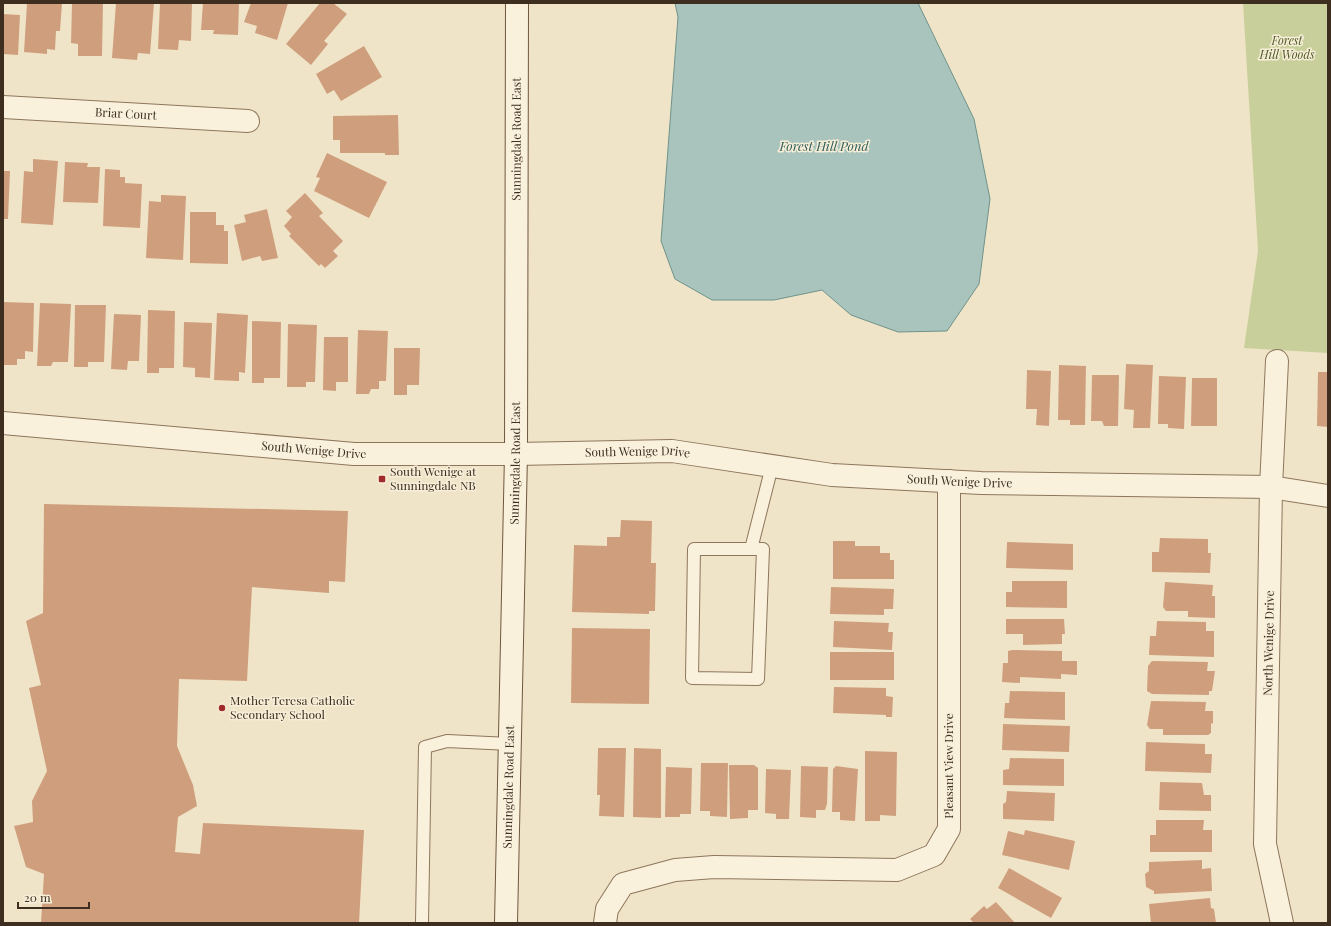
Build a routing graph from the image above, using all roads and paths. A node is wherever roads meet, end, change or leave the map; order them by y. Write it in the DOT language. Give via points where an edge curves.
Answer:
graph roads {
  1 [pos="517,3"];
  2 [pos="3,107"];
  3 [pos="248,121"];
  4 [pos="1277,362"];
  5 [pos="3,423"];
  6 [pos="516,454"];
  7 [pos="772,466"];
  8 [pos="949,481"];
  9 [pos="1272,487"];
  10 [pos="1328,496"];
  11 [pos="751,548"];
  12 [pos="510,744"];
  13 [pos="422,923"];
  14 [pos="506,923"];
  15 [pos="605,923"];
  16 [pos="1282,923"];
  1 -- 6 [label="street, Sunningdale Road East"];
  2 -- 3 [label="street, Briar Court"];
  4 -- 9 [label="street, North Wenige Drive"];
  5 -- 6 [label="street, South Wenige Drive" via="354,454"];
  6 -- 7 [label="street, South Wenige Drive" via="672,451"];
  6 -- 12 [label="street, Sunningdale Road East"];
  7 -- 8 [label="street, South Wenige Drive" via="832,475"];
  7 -- 11 [label="lane"];
  8 -- 9 [label="street, South Wenige Drive"];
  8 -- 15 [label="street, Pleasant View Drive" via="949,829 934,855 897,870 714,867 675,870 623,884 607,909"];
  9 -- 10 [label="street, South Wenige Drive"];
  9 -- 16 [label="street, North Wenige Drive" via="1266,844"];
  11 -- 11 [label="lane" via="694,549 692,678 758,679 763,549"];
  12 -- 13 [label="lane" via="447,740 425,747"];
  12 -- 14 [label="street, Sunningdale Road East"];
}
